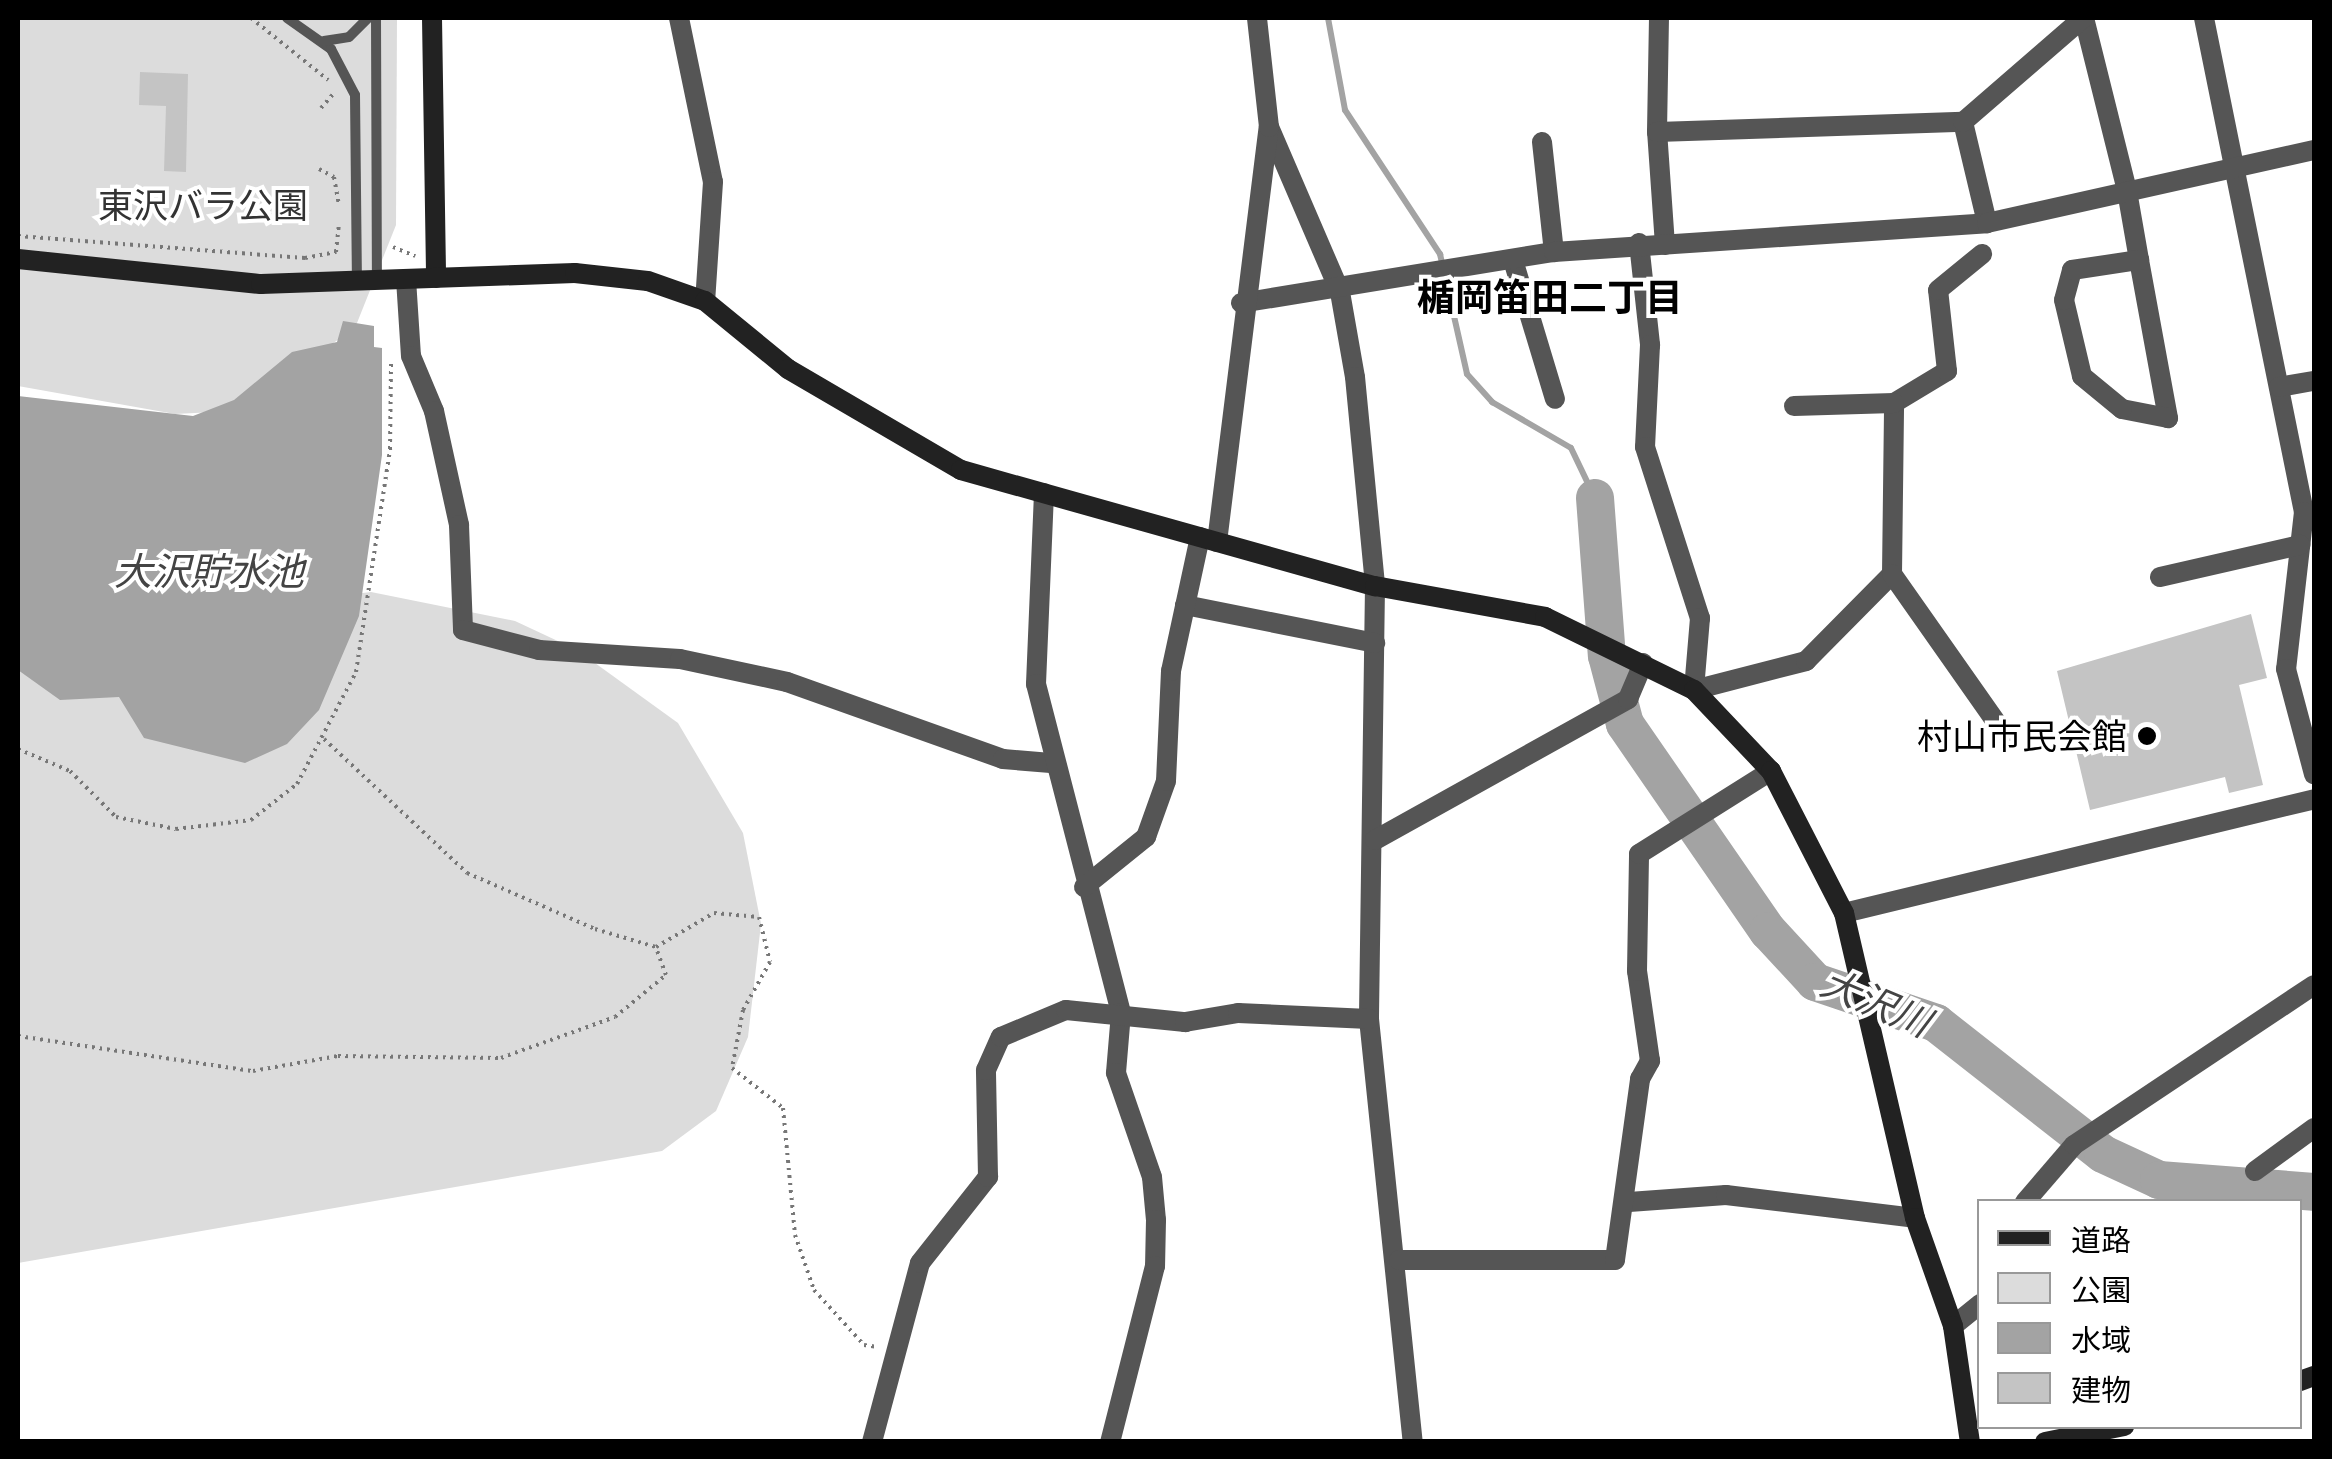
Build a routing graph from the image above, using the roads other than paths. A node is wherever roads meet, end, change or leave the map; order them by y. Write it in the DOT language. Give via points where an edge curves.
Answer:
graph roads {
  1 [pos="287,18"];
  2 [pos="368,18"];
  3 [pos="376,18"];
  4 [pos="432,18"];
  5 [pos="680,18"];
  6 [pos="1257,18"];
  7 [pos="1658,18"];
  8 [pos="2084,18"];
  9 [pos="2204,18"];
  10 [pos="320,41"];
  11 [pos="1963,122"];
  12 [pos="1269,127"];
  13 [pos="1657,132"];
  14 [pos="1542,142"];
  15 [pos="2314,150"];
  16 [pos="2235,171"];
  17 [pos="2126,191"];
  18 [pos="1988,223"];
  19 [pos="1639,243"];
  20 [pos="1664,245"];
  21 [pos="1554,252"];
  22 [pos="1982,254"];
  23 [pos="18,258"];
  24 [pos="1513,260"];
  25 [pos="2139,260"];
  26 [pos="436,278"];
  27 [pos="406,279"];
  28 [pos="367,280"];
  29 [pos="1340,292"];
  30 [pos="705,301"];
  31 [pos="1240,303"];
  32 [pos="2314,381"];
  33 [pos="2279,387"];
  34 [pos="1555,400"];
  35 [pos="1894,403"];
  36 [pos="1794,406"];
  37 [pos="1044,494"];
  38 [pos="1209,540"];
  39 [pos="2300,544"];
  40 [pos="1892,574"];
  41 [pos="2160,577"];
  42 [pos="1376,586"];
  43 [pos="1185,605"];
  44 [pos="1376,643"];
  45 [pos="1643,663"];
  46 [pos="1694,690"];
  47 [pos="2006,736"];
  48 [pos="1052,763"];
  49 [pos="1771,771"];
  50 [pos="2314,774"];
  51 [pos="2314,799"];
  52 [pos="1375,840"];
  53 [pos="1084,887"];
  54 [pos="1844,913"];
  55 [pos="2314,985"];
  56 [pos="1121,1013"];
  57 [pos="1369,1019"];
  58 [pos="2314,1128"];
  59 [pos="2255,1171"];
  60 [pos="2028,1199"];
  61 [pos="1629,1202"];
  62 [pos="1916,1218"];
  63 [pos="1399,1260"];
  64 [pos="1977,1306"];
  65 [pos="1953,1326"];
  66 [pos="2109,1429"];
  67 [pos="872,1442"];
  68 [pos="1110,1442"];
  69 [pos="1413,1442"];
  70 [pos="1970,1442"];
  71 [pos="2045,1442"];
  1 -- 10 [label="lane"];
  2 -- 10 [label="lane" via="349,36"];
  3 -- 28 [label="lane"];
  4 -- 26 [label="street"];
  5 -- 30 [label="street" via="713,182"];
  6 -- 12 [label="street"];
  7 -- 13 [label="street"];
  8 -- 11 [label="street"];
  8 -- 17 [label="street"];
  9 -- 16 [label="street"];
  10 -- 28 [label="lane" via="355,94"];
  11 -- 13 [label="street"];
  11 -- 18 [label="street"];
  12 -- 29 [label="street"];
  12 -- 31 [label="street"];
  13 -- 20 [label="street"];
  14 -- 21 [label="street"];
  15 -- 16 [label="street"];
  16 -- 17 [label="street"];
  16 -- 33 [label="street"];
  17 -- 18 [label="street"];
  17 -- 25 [label="street"];
  18 -- 20 [label="street"];
  19 -- 20 [label="street"];
  19 -- 21 [label="street"];
  19 -- 46 [label="street" via="1650,345 1645,448 1700,618"];
  21 -- 24 [label="street"];
  22 -- 35 [label="street" via="1938,290 1948,371"];
  23 -- 28 [label="street" via="260,284"];
  24 -- 29 [label="street"];
  24 -- 34 [label="street"];
  25 -- 25 [label="street" via="2158,365 2168,418 2122,409 2082,376 2064,300 2072,270"];
  26 -- 27 [label="street"];
  26 -- 30 [label="street" via="576,274 648,280"];
  27 -- 28 [label="street"];
  27 -- 48 [label="street" via="410,356 434,411 460,525 463,630 539,650 680,659 787,682 1003,760"];
  29 -- 31 [label="street"];
  29 -- 42 [label="street"];
  30 -- 37 [label="street" via="885,432 961,470"];
  31 -- 38 [label="street"];
  32 -- 33 [label="street"];
  33 -- 39 [label="street" via="2304,512"];
  35 -- 36 [label="street"];
  35 -- 40 [label="street"];
  37 -- 38 [label="street"];
  37 -- 48 [label="street" via="1036,684"];
  38 -- 42 [label="street"];
  38 -- 43 [label="street"];
  39 -- 41 [label="street"];
  39 -- 50 [label="street" via="2286,669"];
  40 -- 46 [label="street" via="1806,661"];
  40 -- 47 [label="street"];
  42 -- 44 [label="street"];
  42 -- 45 [label="street" via="1582,632"];
  43 -- 44 [label="street"];
  43 -- 53 [label="street" via="1171,672 1166,782 1146,837"];
  44 -- 52 [label="street"];
  45 -- 46 [label="street"];
  45 -- 52 [label="street" via="1620,701"];
  46 -- 49 [label="street"];
  48 -- 53 [label="street"];
  49 -- 54 [label="street"];
  49 -- 61 [label="street" via="1639,854 1636,971 1650,1061 1640,1079"];
  51 -- 54 [label="street"];
  52 -- 57 [label="street"];
  53 -- 56 [label="street"];
  54 -- 62 [label="street"];
  55 -- 60 [label="street" via="2074,1145"];
  56 -- 57 [label="street"];
  56 -- 67 [label="street" via="1066,1010 1001,1037 986,1070 988,1177 920,1262"];
  56 -- 68 [label="street" via="1116,1072 1152,1177 1156,1266"];
  57 -- 63 [label="street"];
  58 -- 59 [label="street"];
  61 -- 62 [label="street" via="1726,1195"];
  61 -- 63 [label="street" via="1615,1260"];
  62 -- 65 [label="street"];
  63 -- 69 [label="street"];
  64 -- 65 [label="street"];
  65 -- 70 [label="street"];
  66 -- 71 [label="street"];
}
